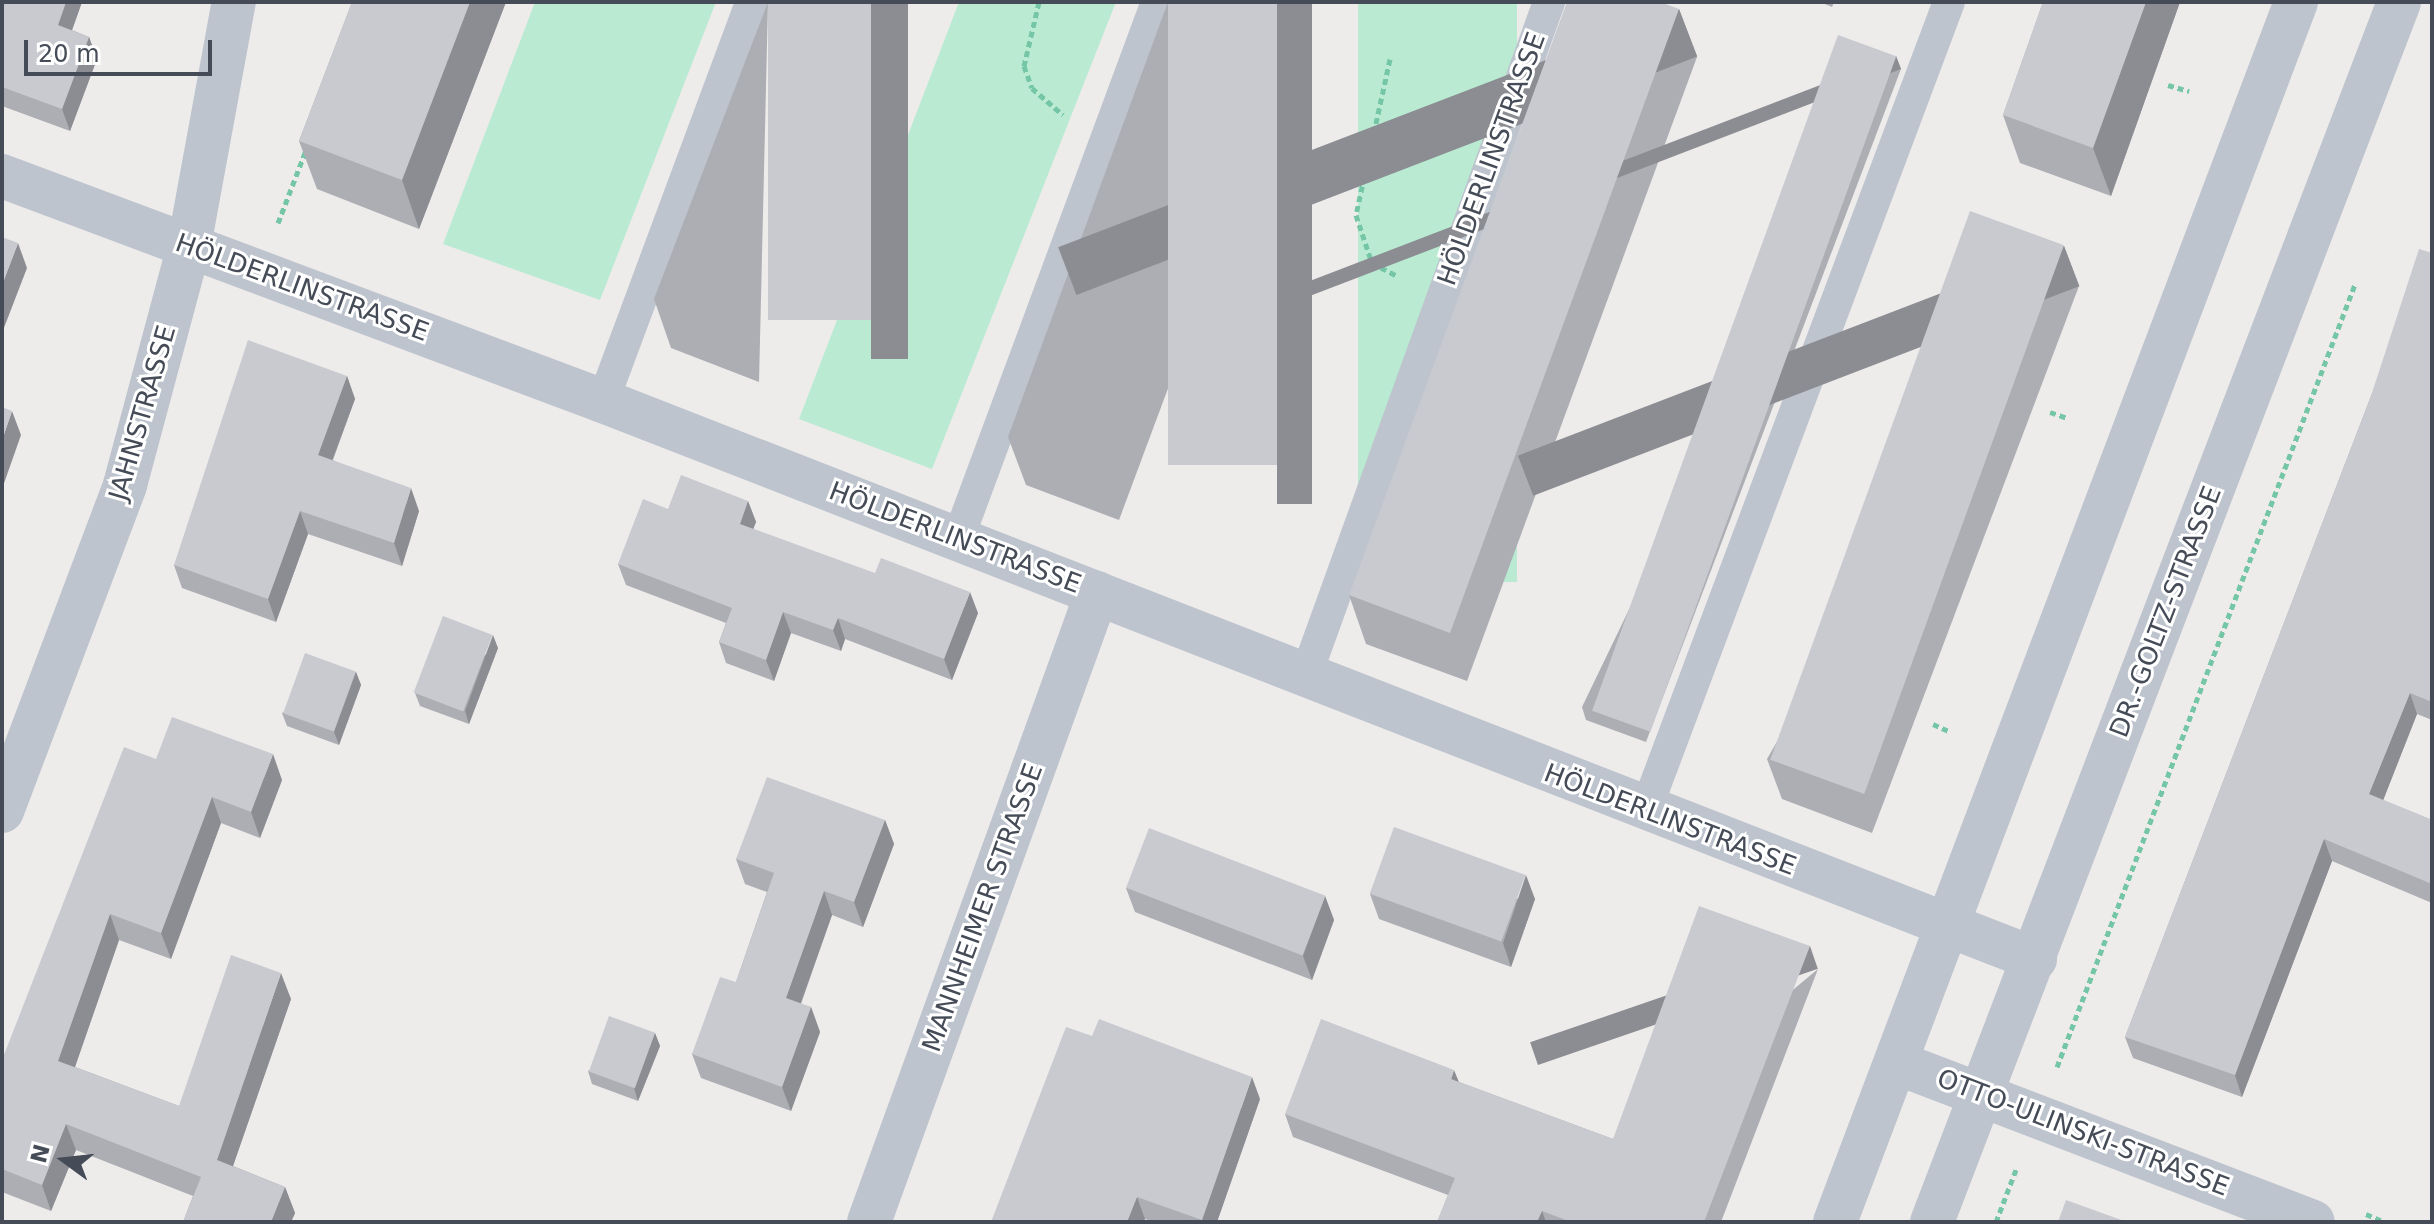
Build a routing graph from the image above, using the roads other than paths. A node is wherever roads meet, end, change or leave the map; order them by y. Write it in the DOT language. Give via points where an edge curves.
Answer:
graph roads {
  1 [pos="234,2"];
  2 [pos="751,2"];
  3 [pos="1157,2"];
  4 [pos="1549,2"];
  5 [pos="1949,2"];
  6 [pos="2296,2"];
  7 [pos="2399,2"];
  8 [pos="2,176"];
  9 [pos="189,246"];
  10 [pos="603,401"];
  11 [pos="958,539"];
  12 [pos="1097,593"];
  13 [pos="1305,678"];
  14 [pos="2,811"];
  15 [pos="1645,812"];
  16 [pos="1948,926"];
  17 [pos="2035,959"];
  18 [pos="1897,1063"];
  19 [pos="1982,1093"];
  20 [pos="869,1222"];
  21 [pos="1835,1222"];
  22 [pos="1932,1222"];
  23 [pos="2313,1222"];
  1 -- 9 [label="street, JAHNSTRASSE"];
  2 -- 10 [label="lane"];
  3 -- 11 [label="lane"];
  4 -- 13 [label="lane, HÖLDERLINSTRASSE"];
  5 -- 15 [label="lane"];
  6 -- 16 [label="street"];
  7 -- 17 [label="street, DR.-GOLTZ-STRASSE"];
  8 -- 9 [label="street, HÖLDERLINSTRASSE"];
  9 -- 10 [label="street, HÖLDERLINSTRASSE"];
  9 -- 14 [label="street, JAHNSTRASSE" via="125,485"];
  10 -- 11 [label="street, HÖLDERLINSTRASSE"];
  11 -- 12 [label="street, HÖLDERLINSTRASSE"];
  12 -- 13 [label="street, HÖLDERLINSTRASSE"];
  12 -- 20 [label="street, MANNHEIMER STRASSE"];
  13 -- 15 [label="street, HÖLDERLINSTRASSE"];
  15 -- 16 [label="street, HÖLDERLINSTRASSE"];
  16 -- 17 [label="street, HÖLDERLINSTRASSE"];
  16 -- 18 [label="street"];
  17 -- 19 [label="street, DR.-GOLTZ-STRASSE"];
  18 -- 19 [label="street, OTTO-ULINSKI-STRASSE"];
  18 -- 21 [label="street"];
  19 -- 22 [label="street, DR.-GOLTZ-STRASSE"];
  19 -- 23 [label="street, OTTO-ULINSKI-STRASSE"];
}
